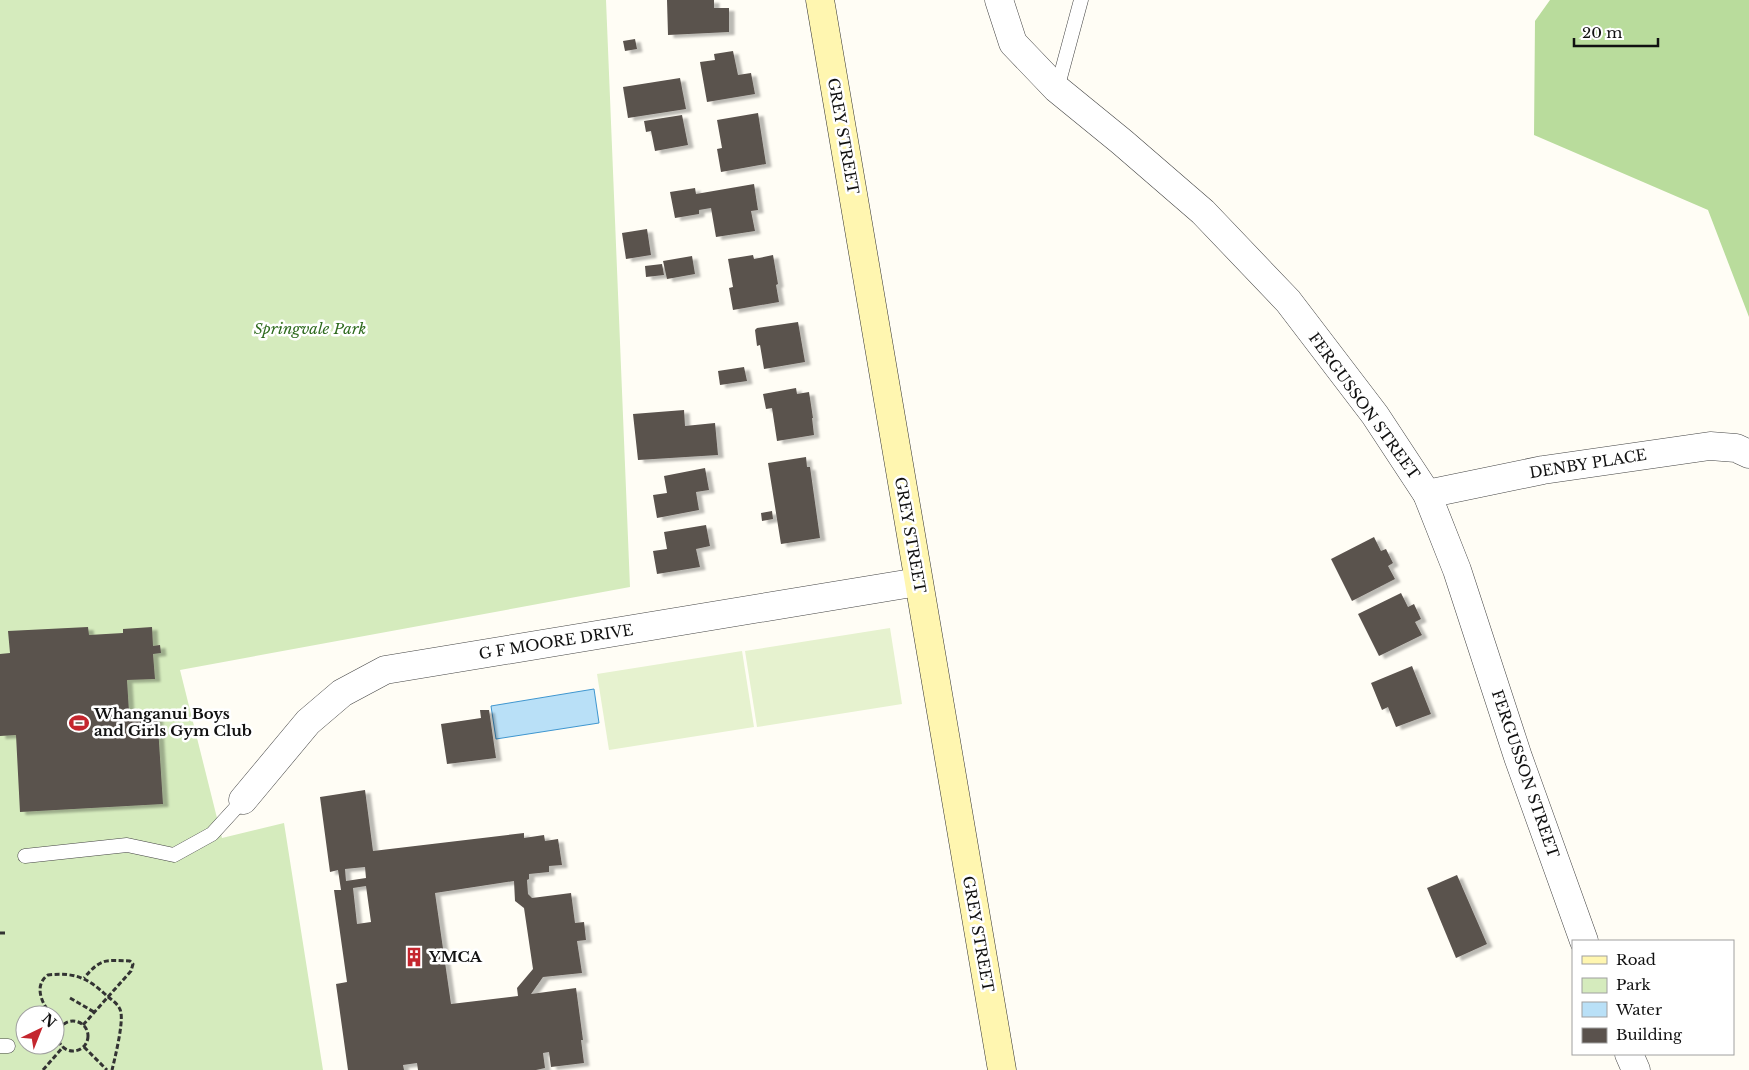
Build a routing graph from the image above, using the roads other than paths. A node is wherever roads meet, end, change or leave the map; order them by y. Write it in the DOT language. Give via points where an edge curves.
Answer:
graph roads {
  1 [pos="820,0"];
  2 [pos="1000,0"];
  3 [pos="1081,0"];
  4 [pos="1057,89"];
  5 [pos="1749,454"];
  6 [pos="1427,494"];
  7 [pos="918,582"];
  8 [pos="243,800"];
  9 [pos="25,856"];
  10 [pos="1584,940"];
  11 [pos="1629,1055"];
  12 [pos="1002,1070"];
  13 [pos="1636,1070"];
  1 -- 7 [label="main road, GREY STREET"];
  2 -- 4 [label="street, FERGUSSON STREET" via="1013,43"];
  3 -- 4 [label="lane"];
  4 -- 6 [label="street, FERGUSSON STREET" via="1203,212 1288,302 1375,415"];
  5 -- 6 [label="street, DENBY PLACE" via="1736,448 1710,446 1543,470"];
  6 -- 10 [label="street, FERGUSSON STREET" via="1457,570 1518,757"];
  7 -- 8 [label="street, G F MOORE DRIVE" via="385,670 342,693 308,722"];
  7 -- 12 [label="main road, GREY STREET"];
  8 -- 9 [label="lane" via="212,834 174,855 127,845"];
  11 -- 13 [label="street"];
}
